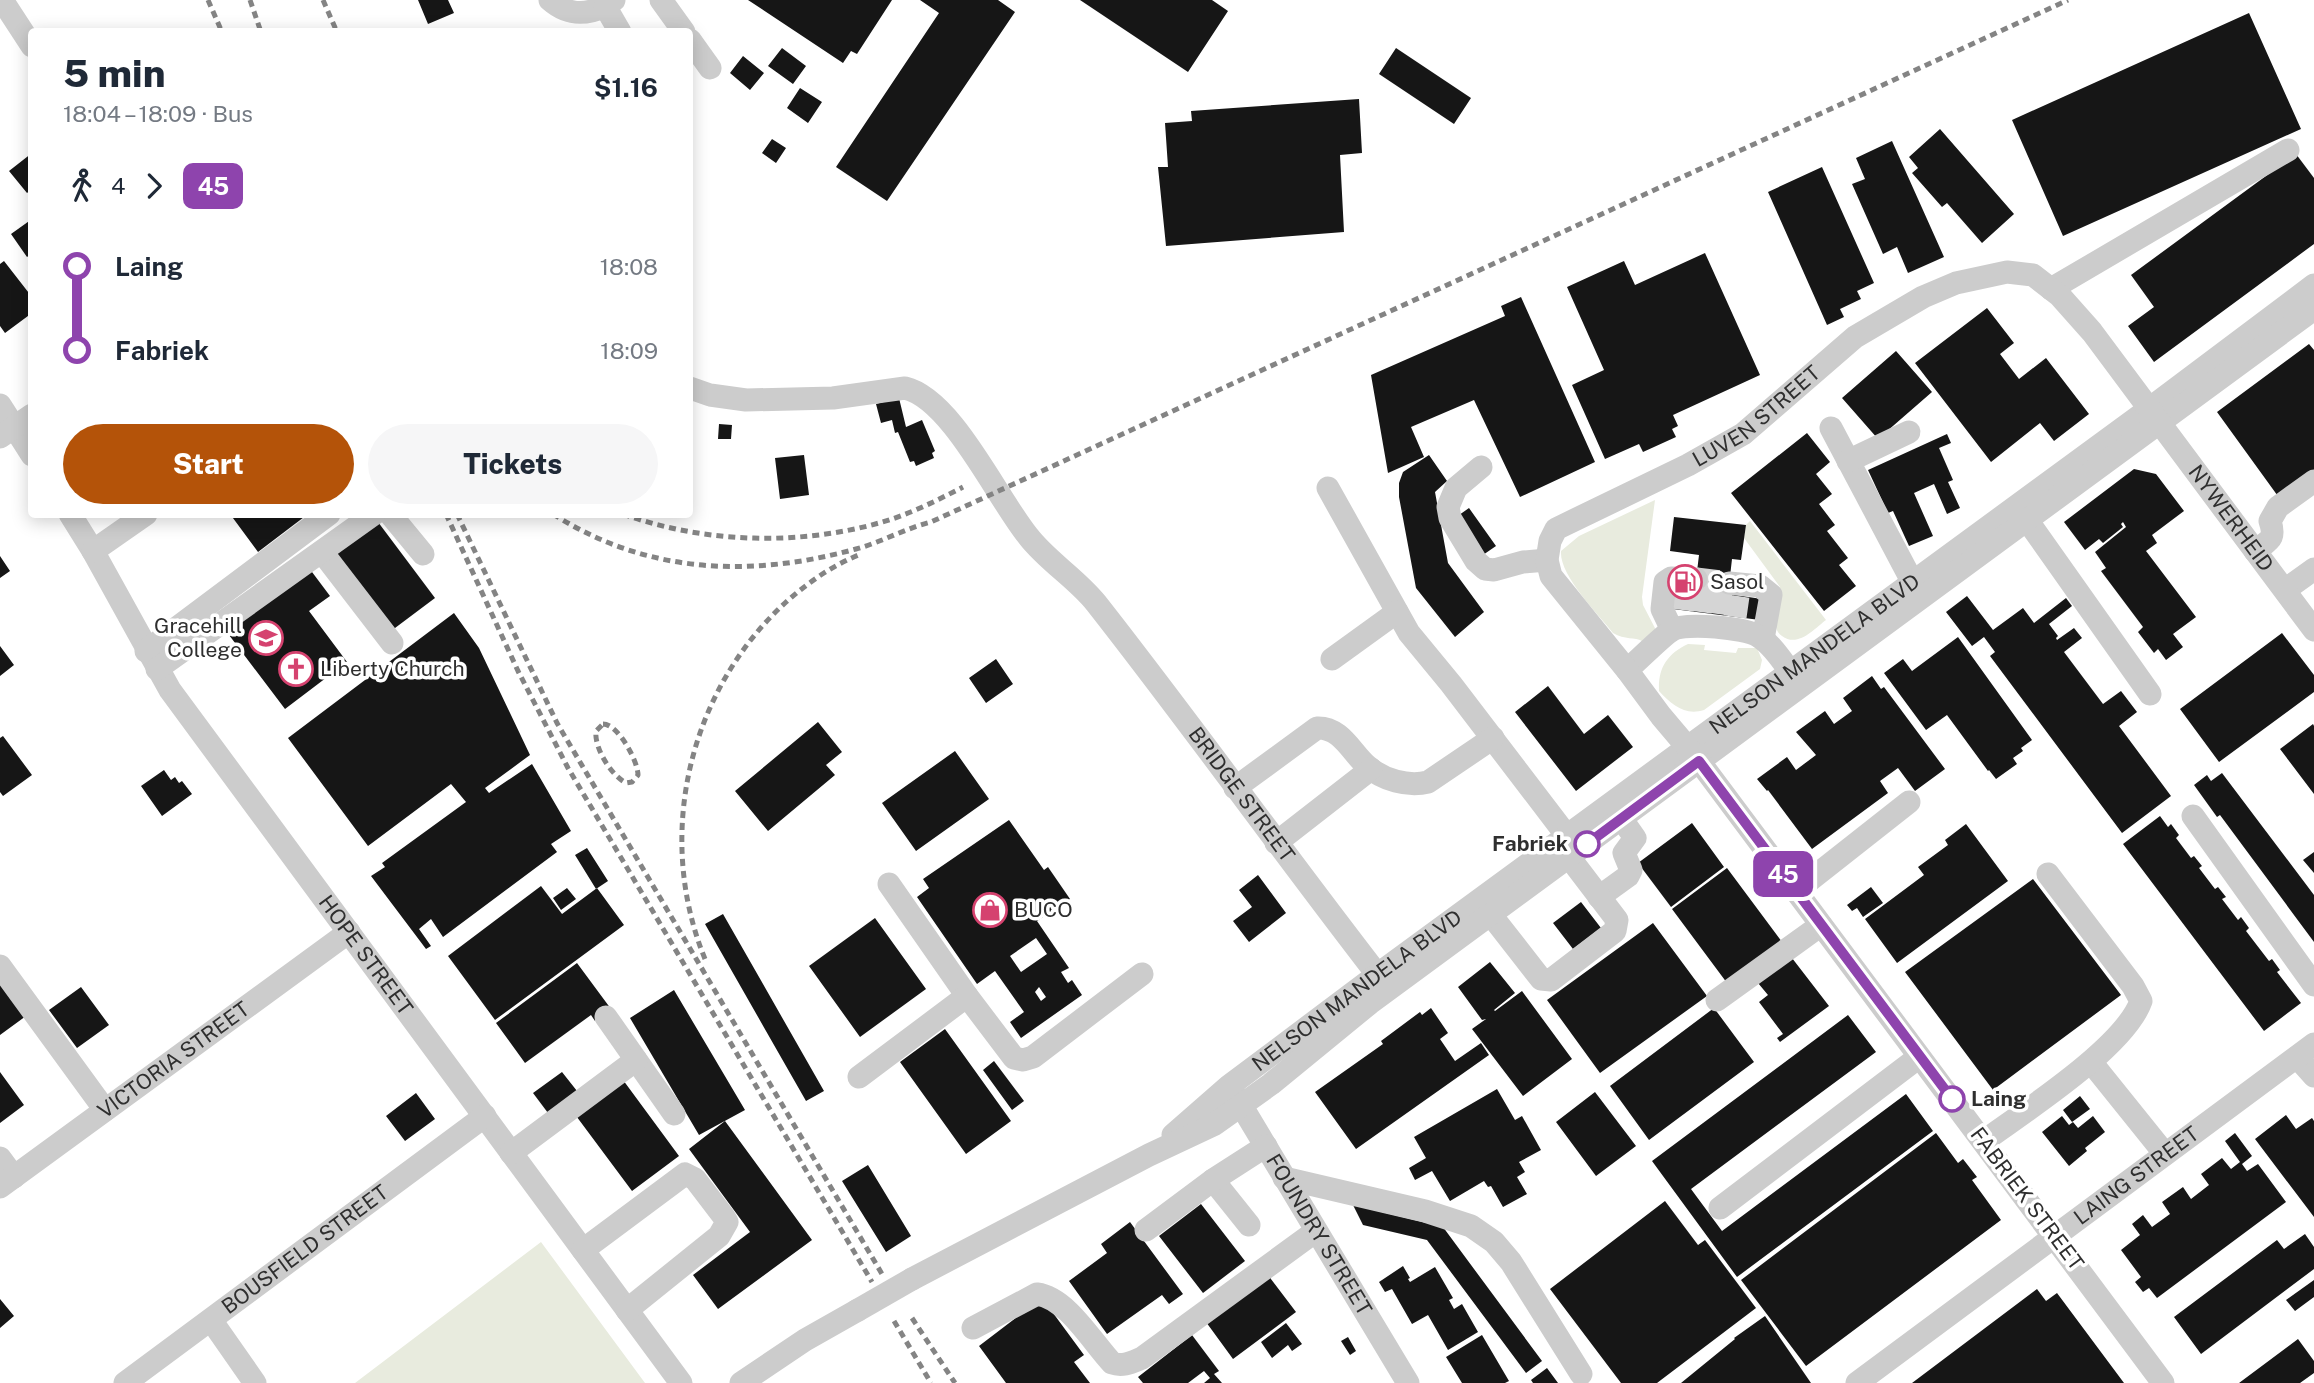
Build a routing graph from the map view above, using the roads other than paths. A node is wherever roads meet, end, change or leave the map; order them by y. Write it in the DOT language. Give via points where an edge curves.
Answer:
graph roads {
  1 [pos="550,0"];
  2 [pos="661,0"];
  3 [pos="8,2"];
  4 [pos="609,3"];
  5 [pos="618,28"];
  6 [pos="681,28"];
  7 [pos="28,39"];
  8 [pos="693,44"];
  9 [pos="710,68"];
  10 [pos="2288,149"];
  11 [pos="2314,285"];
  12 [pos="2051,289"];
  13 [pos="2314,309"];
  14 [pos="693,389"];
  15 [pos="0,405"];
  16 [pos="2154,415"];
  17 [pos="15,427"];
  18 [pos="1831,428"];
  19 [pos="1909,432"];
  20 [pos="28,448"];
  21 [pos="1848,461"];
  22 [pos="1481,467"];
  23 [pos="2314,481"];
  24 [pos="1328,488"];
  25 [pos="72,518"];
  26 [pos="140,518"];
  27 [pos="324,518"];
  28 [pos="368,518"];
  29 [pos="393,518"];
  30 [pos="2027,520"];
  31 [pos="93,551"];
  32 [pos="2255,551"];
  33 [pos="321,552"];
  34 [pos="423,554"];
  35 [pos="1547,560"];
  36 [pos="2314,569"];
  37 [pos="1913,583"];
  38 [pos="2285,590"];
  39 [pos="1397,612"];
  40 [pos="2314,630"];
  41 [pos="392,643"];
  42 [pos="1332,659"];
  43 [pos="152,660"];
  44 [pos="1627,670"];
  45 [pos="1791,672"];
  46 [pos="2150,694"];
  47 [pos="1493,738"];
  48 [pos="1693,753"];
  49 [pos="1371,769"];
  50 [pos="1235,788"];
  51 [pos="1909,802"];
  52 [pos="2193,816"];
  53 [pos="1621,818"];
  54 [pos="1276,843"];
  55 [pos="1568,847"];
  56 [pos="2048,874"];
  57 [pos="889,884"];
  58 [pos="1796,891"];
  59 [pos="1599,897"];
  60 [pos="1491,915"];
  61 [pos="1821,925"];
  62 [pos="349,932"];
  63 [pos="0,966"];
  64 [pos="1142,974"];
  65 [pos="1383,982"];
  66 [pos="2314,985"];
  67 [pos="967,996"];
  68 [pos="1717,1000"];
  69 [pos="606,1017"];
  70 [pos="2306,1050"];
  71 [pos="1919,1057"];
  72 [pos="636,1060"];
  73 [pos="2091,1062"];
  74 [pos="2314,1076"];
  75 [pos="859,1077"];
  76 [pos="1236,1095"];
  77 [pos="106,1110"];
  78 [pos="674,1114"];
  79 [pos="485,1116"];
  80 [pos="1984,1141"];
  81 [pos="1266,1146"];
  82 [pos="511,1153"];
  83 [pos="2165,1154"];
  84 [pos="0,1158"];
  85 [pos="1284,1178"];
  86 [pos="1213,1180"];
  87 [pos="7,1182"];
  88 [pos="1720,1208"];
  89 [pos="1249,1225"];
  90 [pos="1146,1230"];
  91 [pos="1316,1231"];
  92 [pos="2054,1236"];
  93 [pos="583,1250"];
  94 [pos="627,1310"];
  95 [pos="211,1320"];
  96 [pos="973,1328"];
  97 [pos="1581,1374"];
  98 [pos="125,1383"];
  99 [pos="255,1383"];
  100 [pos="681,1383"];
  101 [pos="741,1383"];
  102 [pos="1408,1383"];
  103 [pos="1857,1383"];
  104 [pos="2163,1383"];
  1 -- 4 [label="street" via="561,10 581,13"];
  2 -- 6 [label="street"];
  3 -- 7 [label="street"];
  4 -- 5 [label="street"];
  8 -- 9 [label="street"];
  10 -- 12 [label="street"];
  11 -- 16 [label="street, NELSON MANDELA BLVD"];
  12 -- 16 [label="street, LUVEN STREET" via="2092,332"];
  12 -- 35 [label="street, LUVEN STREET" via="2033,275 2007,272 1956,283 1923,297 1855,338 1743,434 1556,529"];
  13 -- 16 [label="street, NELSON MANDELA BLVD"];
  14 -- 50 [label="street, BRIDGE STREET" via="746,400 833,398 896,388 927,398 956,430 1030,539 1093,600"];
  15 -- 17 [label="street"];
  16 -- 30 [label="street, NELSON MANDELA BLVD"];
  16 -- 32 [label="street, NYWERHEID"];
  16 -- 37 [label="street, NELSON MANDELA BLVD"];
  17 -- 20 [label="street"];
  18 -- 21 [label="street"];
  19 -- 21 [label="street"];
  21 -- 37 [label="street"];
  22 -- 35 [label="street" via="1456,488 1448,507 1476,561 1494,570"];
  23 -- 32 [label="street" via="2278,507 2270,521 2272,538"];
  24 -- 39 [label="street"];
  25 -- 31 [label="street, HOPE STREET"];
  26 -- 31 [label="street"];
  27 -- 43 [label="street"];
  28 -- 33 [label="street"];
  29 -- 34 [label="street"];
  30 -- 46 [label="street"];
  30 -- 48 [label="street, NELSON MANDELA BLVD"];
  31 -- 43 [label="street, HOPE STREET"];
  32 -- 38 [label="street, NYWERHEID"];
  33 -- 41 [label="street"];
  33 -- 43 [label="street"];
  35 -- 44 [label="street" via="1551,576"];
  36 -- 38 [label="street"];
  37 -- 45 [label="street, NELSON MANDELA BLVD"];
  38 -- 40 [label="street, NYWERHEID"];
  39 -- 42 [label="street"];
  39 -- 47 [label="street"];
  43 -- 62 [label="street, HOPE STREET"];
  44 -- 45 [label="street" via="1719,609 1768,643"];
  44 -- 48 [label="street"];
  45 -- 48 [label="street, NELSON MANDELA BLVD"];
  47 -- 49 [label="street" via="1428,782 1397,781"];
  47 -- 55 [label="street"];
  48 -- 53 [label="street, NELSON MANDELA BLVD"];
  48 -- 55 [label="street, NELSON MANDELA BLVD"];
  48 -- 58 [label="street, FABRIEK STREET"];
  49 -- 50 [label="street" via="1336,732 1321,727"];
  49 -- 54 [label="street"];
  50 -- 54 [label="street, BRIDGE STREET"];
  51 -- 58 [label="street"];
  52 -- 66 [label="street"];
  53 -- 55 [label="street, NELSON MANDELA BLVD"];
  53 -- 59 [label="street" via="1635,838 1624,853 1631,870"];
  54 -- 65 [label="street, BRIDGE STREET"];
  55 -- 59 [label="street"];
  55 -- 60 [label="street, NELSON MANDELA BLVD"];
  55 -- 65 [label="street, NELSON MANDELA BLVD"];
  56 -- 73 [label="street" via="2141,1001 2137,1014"];
  57 -- 67 [label="street"];
  58 -- 61 [label="street, FABRIEK STREET"];
  59 -- 60 [label="street" via="1617,920 1615,931 1551,981 1541,979"];
  60 -- 65 [label="street, NELSON MANDELA BLVD"];
  61 -- 68 [label="street"];
  61 -- 71 [label="street, FABRIEK STREET"];
  62 -- 77 [label="street, VICTORIA STREET"];
  62 -- 79 [label="street, HOPE STREET"];
  63 -- 77 [label="street"];
  64 -- 67 [label="street" via="1023,1060 1014,1058"];
  65 -- 76 [label="street, NELSON MANDELA BLVD"];
  67 -- 75 [label="street"];
  69 -- 72 [label="street"];
  70 -- 74 [label="street"];
  70 -- 83 [label="street, LAING STREET"];
  71 -- 80 [label="street, FABRIEK STREET"];
  71 -- 88 [label="street"];
  72 -- 78 [label="street"];
  72 -- 82 [label="street"];
  73 -- 80 [label="street"];
  73 -- 83 [label="street"];
  76 -- 81 [label="street, FOUNDRY STREET"];
  76 -- 101 [label="street, NELSON MANDELA BLVD, bridge" via="1142,1159 912,1279"];
  77 -- 87 [label="street, VICTORIA STREET"];
  79 -- 82 [label="street, HOPE STREET"];
  79 -- 95 [label="street, BOUSFIELD STREET"];
  80 -- 92 [label="street, FABRIEK STREET"];
  81 -- 85 [label="street, FOUNDRY STREET"];
  81 -- 86 [label="street"];
  82 -- 93 [label="street, HOPE STREET"];
  83 -- 92 [label="street, LAING STREET"];
  84 -- 87 [label="street"];
  85 -- 91 [label="street, FOUNDRY STREET"];
  85 -- 97 [label="street" via="1471,1226 1511,1262"];
  86 -- 89 [label="street"];
  86 -- 90 [label="street"];
  91 -- 96 [label="street" via="1129,1364 1112,1363 1075,1320 1046,1296 1037,1294"];
  91 -- 102 [label="street, FOUNDRY STREET"];
  92 -- 103 [label="street, LAING STREET"];
  92 -- 104 [label="street, FABRIEK STREET"];
  93 -- 94 [label="street, HOPE STREET"];
  93 -- 94 [label="street" via="685,1174 695,1179 724,1217 727,1222 719,1236"];
  94 -- 100 [label="street, HOPE STREET"];
  95 -- 98 [label="street, BOUSFIELD STREET"];
  95 -- 99 [label="street"];
}
